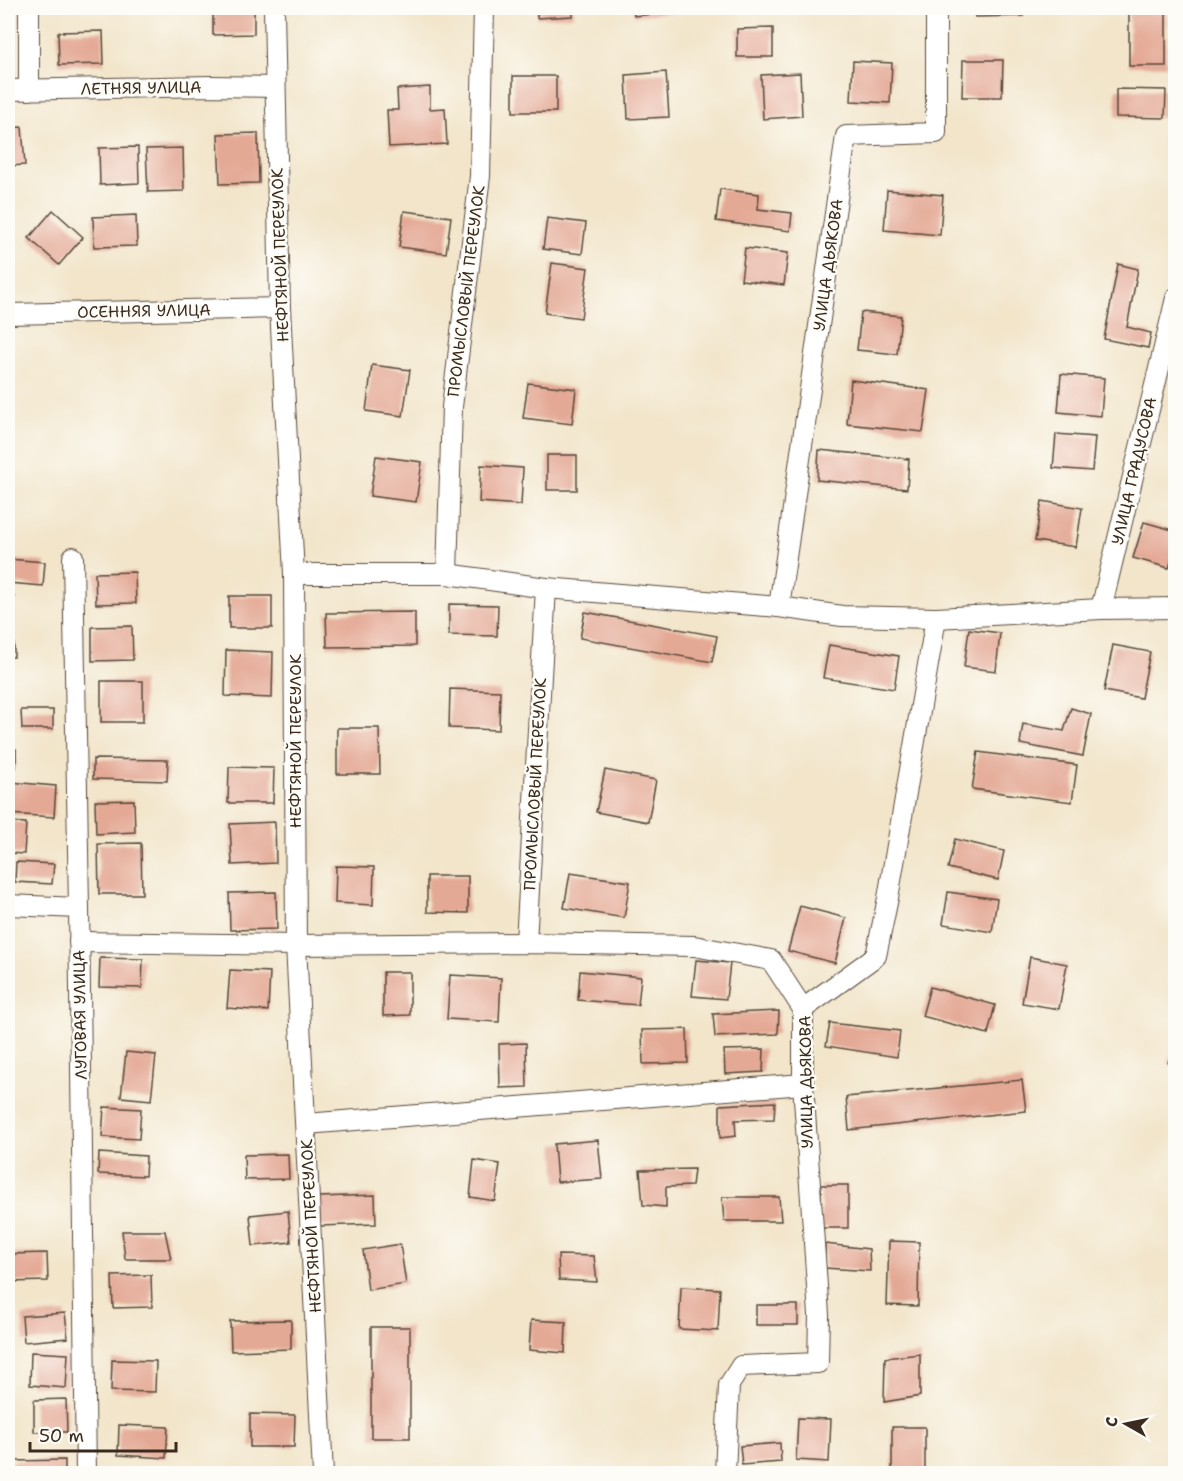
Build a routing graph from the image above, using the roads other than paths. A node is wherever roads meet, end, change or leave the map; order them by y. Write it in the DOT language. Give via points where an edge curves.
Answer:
graph roads {
  1 [pos="29,8"];
  2 [pos="274,8"];
  3 [pos="484,8"];
  4 [pos="936,8"];
  5 [pos="275,87"];
  6 [pos="8,90"];
  7 [pos="28,90"];
  8 [pos="1176,298"];
  9 [pos="280,308"];
  10 [pos="8,314"];
  11 [pos="73,557"];
  12 [pos="294,574"];
  13 [pos="447,574"];
  14 [pos="546,588"];
  15 [pos="779,608"];
  16 [pos="1101,609"];
  17 [pos="1176,609"];
  18 [pos="936,618"];
  19 [pos="8,904"];
  20 [pos="79,908"];
  21 [pos="79,942"];
  22 [pos="526,943"];
  23 [pos="296,945"];
  24 [pos="803,1009"];
  25 [pos="803,1084"];
  26 [pos="306,1124"];
  27 [pos="86,1473"];
  28 [pos="323,1473"];
  29 [pos="725,1473"];
  1 -- 7 [label="street"];
  2 -- 5 [label="street, НЕФТЯНОЙ ПЕРЕУЛОК"];
  3 -- 13 [label="street, ПРОМЫСЛОВЫЙ ПЕРЕУЛОК" via="480,176 452,407"];
  4 -- 15 [label="street, УЛИЦА ДЬЯКОВА" via="936,133 846,136"];
  5 -- 7 [label="street, ЛЕТНЯЯ УЛИЦА"];
  5 -- 9 [label="street, НЕФТЯНОЙ ПЕРЕУЛОК"];
  6 -- 7 [label="street, ЛЕТНЯЯ УЛИЦА"];
  8 -- 16 [label="street, УЛИЦА ГРАДУСОВА"];
  9 -- 10 [label="street, ОСЕННЯЯ УЛИЦА"];
  9 -- 12 [label="street, НЕФТЯНОЙ ПЕРЕУЛОК"];
  11 -- 20 [label="street, ЛУГОВАЯ УЛИЦА"];
  12 -- 13 [label="street"];
  12 -- 23 [label="street, НЕФТЯНОЙ ПЕРЕУЛОК"];
  13 -- 14 [label="street"];
  14 -- 15 [label="street"];
  14 -- 22 [label="street, ПРОМЫСЛОВЫЙ ПЕРЕУЛОК"];
  15 -- 18 [label="street" via="842,616"];
  16 -- 17 [label="street"];
  16 -- 18 [label="street"];
  18 -- 24 [label="street, УЛИЦА ДЬЯКОВА" via="876,956"];
  19 -- 20 [label="street"];
  20 -- 21 [label="street, ЛУГОВАЯ УЛИЦА"];
  21 -- 23 [label="street"];
  21 -- 27 [label="street, ЛУГОВАЯ УЛИЦА"];
  22 -- 23 [label="street"];
  22 -- 24 [label="street" via="694,946 771,960"];
  23 -- 26 [label="street, НЕФТЯНОЙ ПЕРЕУЛОК"];
  24 -- 25 [label="street, УЛИЦА ДЬЯКОВА"];
  25 -- 26 [label="street"];
  25 -- 29 [label="street, УЛИЦА ДЬЯКОВА" via="819,1315 818,1364 741,1366 729,1385"];
  26 -- 28 [label="street, НЕФТЯНОЙ ПЕРЕУЛОК"];
}
